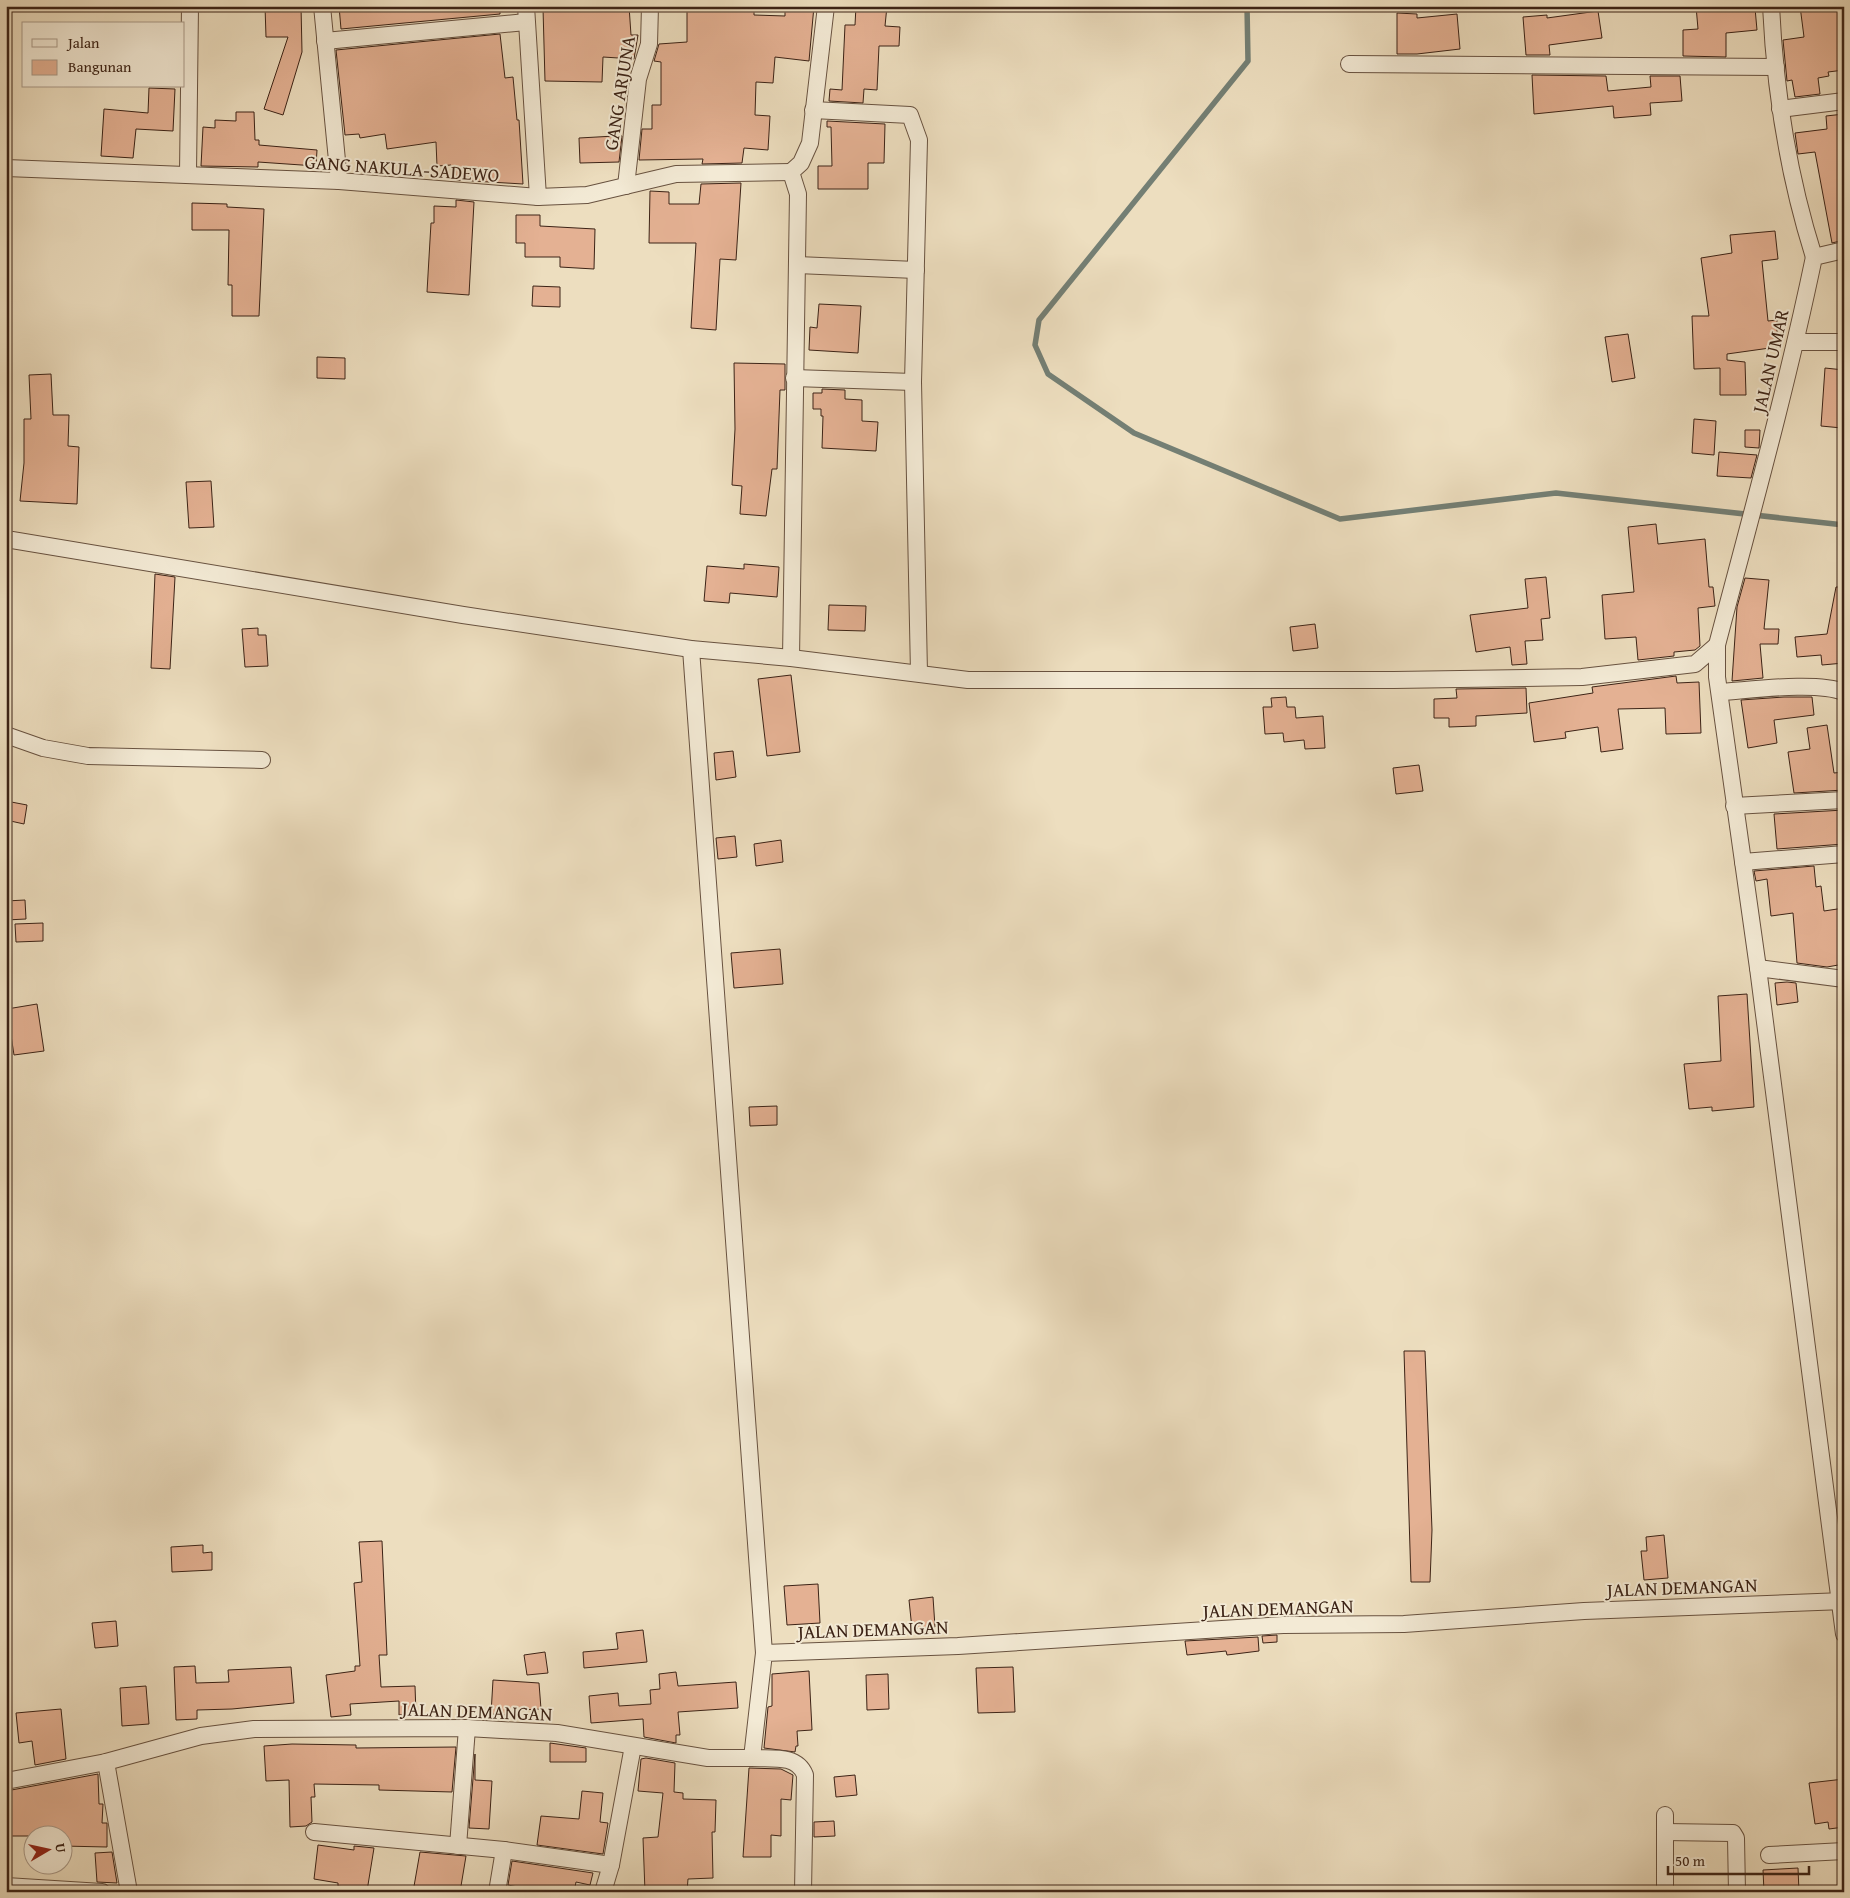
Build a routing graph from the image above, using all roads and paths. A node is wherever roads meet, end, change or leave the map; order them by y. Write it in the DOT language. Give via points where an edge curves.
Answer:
graph roads {
  1 [pos="190,6"];
  2 [pos="322,6"];
  3 [pos="650,6"];
  4 [pos="826,6"];
  5 [pos="1771,6"];
  6 [pos="526,14"];
  7 [pos="325,41"];
  8 [pos="1349,64"];
  9 [pos="1776,67"];
  10 [pos="1844,101"];
  11 [pos="1780,109"];
  12 [pos="813,110"];
  13 [pos="6,168"];
  14 [pos="792,172"];
  15 [pos="188,173"];
  16 [pos="339,181"];
  17 [pos="626,186"];
  18 [pos="538,197"];
  19 [pos="1844,250"];
  20 [pos="1814,257"];
  21 [pos="797,265"];
  22 [pos="916,270"];
  23 [pos="1796,342"];
  24 [pos="1844,342"];
  25 [pos="794,378"];
  26 [pos="913,382"];
  27 [pos="6,539"];
  28 [pos="1717,644"];
  29 [pos="691,649"];
  30 [pos="791,658"];
  31 [pos="1695,664"];
  32 [pos="919,673"];
  33 [pos="1719,684"];
  34 [pos="1844,692"];
  35 [pos="6,735"];
  36 [pos="262,760"];
  37 [pos="1844,800"];
  38 [pos="1734,806"];
  39 [pos="1844,854"];
  40 [pos="1743,862"];
  41 [pos="1758,968"];
  42 [pos="1844,979"];
  43 [pos="1842,1601"];
  44 [pos="1844,1634"];
  45 [pos="764,1653"];
  46 [pos="467,1728"];
  47 [pos="633,1746"];
  48 [pos="752,1758"];
  49 [pos="106,1762"];
  50 [pos="6,1781"];
  51 [pos="1664,1815"];
  52 [pos="314,1832"];
  53 [pos="1665,1832"];
  54 [pos="458,1846"];
  55 [pos="504,1850"];
  56 [pos="1844,1851"];
  57 [pos="1769,1855"];
  58 [pos="611,1865"];
  59 [pos="6,1886"];
  60 [pos="102,1892"];
  61 [pos="129,1892"];
  62 [pos="497,1892"];
  63 [pos="603,1892"];
  64 [pos="803,1892"];
  65 [pos="1665,1892"];
  66 [pos="1737,1892"];
  1 -- 15 [label="street"];
  2 -- 7 [label="street"];
  3 -- 17 [label="street, GANG ARJUNA" via="649,44 638,79"];
  4 -- 12 [label="street"];
  5 -- 9 [label="street"];
  6 -- 7 [label="street"];
  6 -- 18 [label="street"];
  7 -- 16 [label="street"];
  8 -- 9 [label="street"];
  9 -- 11 [label="street"];
  10 -- 11 [label="street"];
  11 -- 20 [label="street" via="1798,208"];
  12 -- 14 [label="street" via="806,153"];
  12 -- 22 [label="street" via="910,115 919,140"];
  13 -- 15 [label="street, GANG NAKULA-SADEWO"];
  14 -- 17 [label="street, GANG NAKULA-SADEWO" via="676,174"];
  14 -- 21 [label="street" via="798,187"];
  15 -- 16 [label="street, GANG NAKULA-SADEWO"];
  16 -- 18 [label="street, GANG NAKULA-SADEWO"];
  17 -- 18 [label="street, GANG NAKULA-SADEWO" via="587,195"];
  19 -- 20 [label="street"];
  20 -- 23 [label="street, JALAN UMAR"];
  21 -- 22 [label="street"];
  21 -- 25 [label="street"];
  22 -- 26 [label="street"];
  23 -- 24 [label="street"];
  23 -- 28 [label="street, JALAN UMAR"];
  25 -- 26 [label="street"];
  25 -- 30 [label="street"];
  26 -- 32 [label="street"];
  27 -- 29 [label="street" via="453,614"];
  28 -- 31 [label="street"];
  28 -- 33 [label="street, JALAN UMAR"];
  29 -- 30 [label="street"];
  29 -- 45 [label="street"];
  30 -- 32 [label="street"];
  31 -- 32 [label="street" via="1582,677 1394,680 968,680"];
  31 -- 33 [label="street"];
  33 -- 34 [label="street"];
  33 -- 38 [label="street, JALAN UMAR"];
  35 -- 36 [label="street" via="43,748 88,756"];
  37 -- 38 [label="street"];
  38 -- 40 [label="street, JALAN UMAR"];
  39 -- 40 [label="street"];
  40 -- 41 [label="street, JALAN UMAR"];
  41 -- 42 [label="street"];
  41 -- 43 [label="street, JALAN UMAR"];
  43 -- 44 [label="street, JALAN UMAR"];
  43 -- 45 [label="street, JALAN DEMANGAN" via="1584,1611 1404,1624 1283,1625 958,1646"];
  45 -- 48 [label="street"];
  46 -- 47 [label="street, JALAN DEMANGAN" via="574,1734"];
  46 -- 49 [label="street, JALAN DEMANGAN" via="254,1729 201,1736"];
  46 -- 54 [label="street"];
  47 -- 48 [label="street, JALAN DEMANGAN" via="708,1758"];
  47 -- 58 [label="street"];
  48 -- 64 [label="street, JALAN DEMANGAN" via="792,1760 799,1763 805,1775"];
  49 -- 50 [label="street, JALAN DEMANGAN"];
  49 -- 61 [label="street"];
  51 -- 53 [label="street"];
  52 -- 54 [label="street"];
  53 -- 65 [label="street"];
  53 -- 66 [label="street" via="1733,1833 1736,1838"];
  54 -- 55 [label="street"];
  55 -- 58 [label="street"];
  55 -- 62 [label="street"];
  56 -- 57 [label="street"];
  58 -- 63 [label="street"];
  59 -- 60 [label="street"];
}
